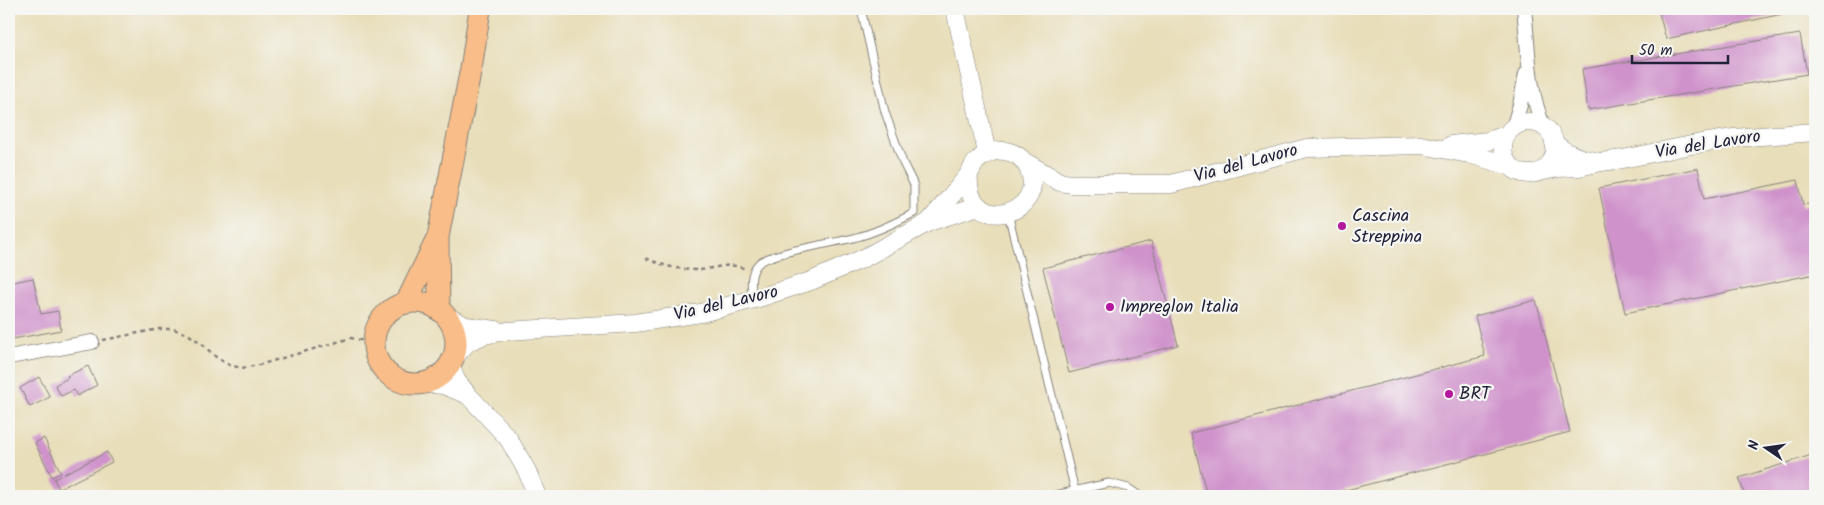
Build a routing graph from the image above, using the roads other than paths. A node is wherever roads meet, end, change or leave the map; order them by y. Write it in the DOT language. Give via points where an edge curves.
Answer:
graph roads {
  1 [pos="480,9"];
  2 [pos="861,9"];
  3 [pos="956,9"];
  4 [pos="1524,9"];
  5 [pos="1528,66"];
  6 [pos="1544,128"];
  7 [pos="1509,132"];
  8 [pos="1815,132"];
  9 [pos="1554,143"];
  10 [pos="1433,146"];
  11 [pos="987,153"];
  12 [pos="1025,162"];
  13 [pos="1601,162"];
  14 [pos="1510,166"];
  15 [pos="1540,172"];
  16 [pos="969,173"];
  17 [pos="1060,182"];
  18 [pos="1030,191"];
  19 [pos="979,206"];
  20 [pos="1008,213"];
  21 [pos="922,220"];
  22 [pos="438,237"];
  23 [pos="752,300"];
  24 [pos="406,303"];
  25 [pos="442,313"];
  26 [pos="507,331"];
  27 [pos="92,342"];
  28 [pos="9,357"];
  29 [pos="451,362"];
  30 [pos="423,383"];
  31 [pos="468,395"];
  32 [pos="1075,491"];
  33 [pos="537,496"];
  34 [pos="1051,496"];
  35 [pos="1140,496"];
  1 -- 22 [label="main road"];
  2 -- 21 [label="lane" via="885,112 914,184"];
  3 -- 11 [label="street"];
  4 -- 5 [label="street"];
  5 -- 6 [label="street" via="1536,108"];
  5 -- 7 [label="street" via="1520,105"];
  6 -- 7 [label="street, Via del Lavoro" via="1528,122"];
  6 -- 9 [label="street, Via del Lavoro"];
  7 -- 10 [label="street, Via del Lavoro" via="1481,142"];
  7 -- 14 [label="street" via="1503,143 1503,152"];
  8 -- 13 [label="street, Via del Lavoro" via="1734,138"];
  9 -- 13 [label="street, Via del Lavoro" via="1565,152"];
  9 -- 15 [label="street" via="1553,157"];
  10 -- 14 [label="street, Via del Lavoro"];
  10 -- 17 [label="street, Via del Lavoro" via="1307,148 1171,184"];
  11 -- 12 [label="street, Via del Lavoro" via="1010,152"];
  11 -- 16 [label="street, Via del Lavoro" via="975,162"];
  12 -- 17 [label="street, Via del Lavoro"];
  12 -- 18 [label="street" via="1032,180"];
  13 -- 15 [label="street, Via del Lavoro"];
  14 -- 15 [label="street, Via del Lavoro" via="1524,174"];
  16 -- 19 [label="street" via="968,185"];
  16 -- 21 [label="street, Via del Lavoro"];
  17 -- 18 [label="street, Via del Lavoro"];
  18 -- 20 [label="street" via="1018,209"];
  19 -- 20 [label="street" via="996,214"];
  19 -- 21 [label="street, Via del Lavoro"];
  20 -- 32 [label="lane"];
  21 -- 23 [label="street, Via del Lavoro" via="864,258 811,281"];
  21 -- 23 [label="lane" via="760,262 752,277"];
  22 -- 24 [label="main road"];
  22 -- 25 [label="main road"];
  23 -- 26 [label="street, Via del Lavoro" via="701,313 635,323"];
  24 -- 25 [label="main road" via="426,304"];
  24 -- 30 [label="main road" via="394,307 375,331 376,359 392,378 407,384"];
  25 -- 26 [label="street, Via del Lavoro" via="466,326"];
  25 -- 29 [label="main road" via="454,332 456,342"];
  26 -- 29 [label="street, Via del Lavoro" via="475,339"];
  27 -- 28 [label="street"];
  29 -- 30 [label="main road" via="440,375"];
  29 -- 31 [label="street" via="456,380"];
  30 -- 31 [label="street" via="443,384"];
  31 -- 33 [label="street" via="508,438"];
  32 -- 34 [label="lane"];
  32 -- 35 [label="lane" via="1109,483 1128,488"];
}
